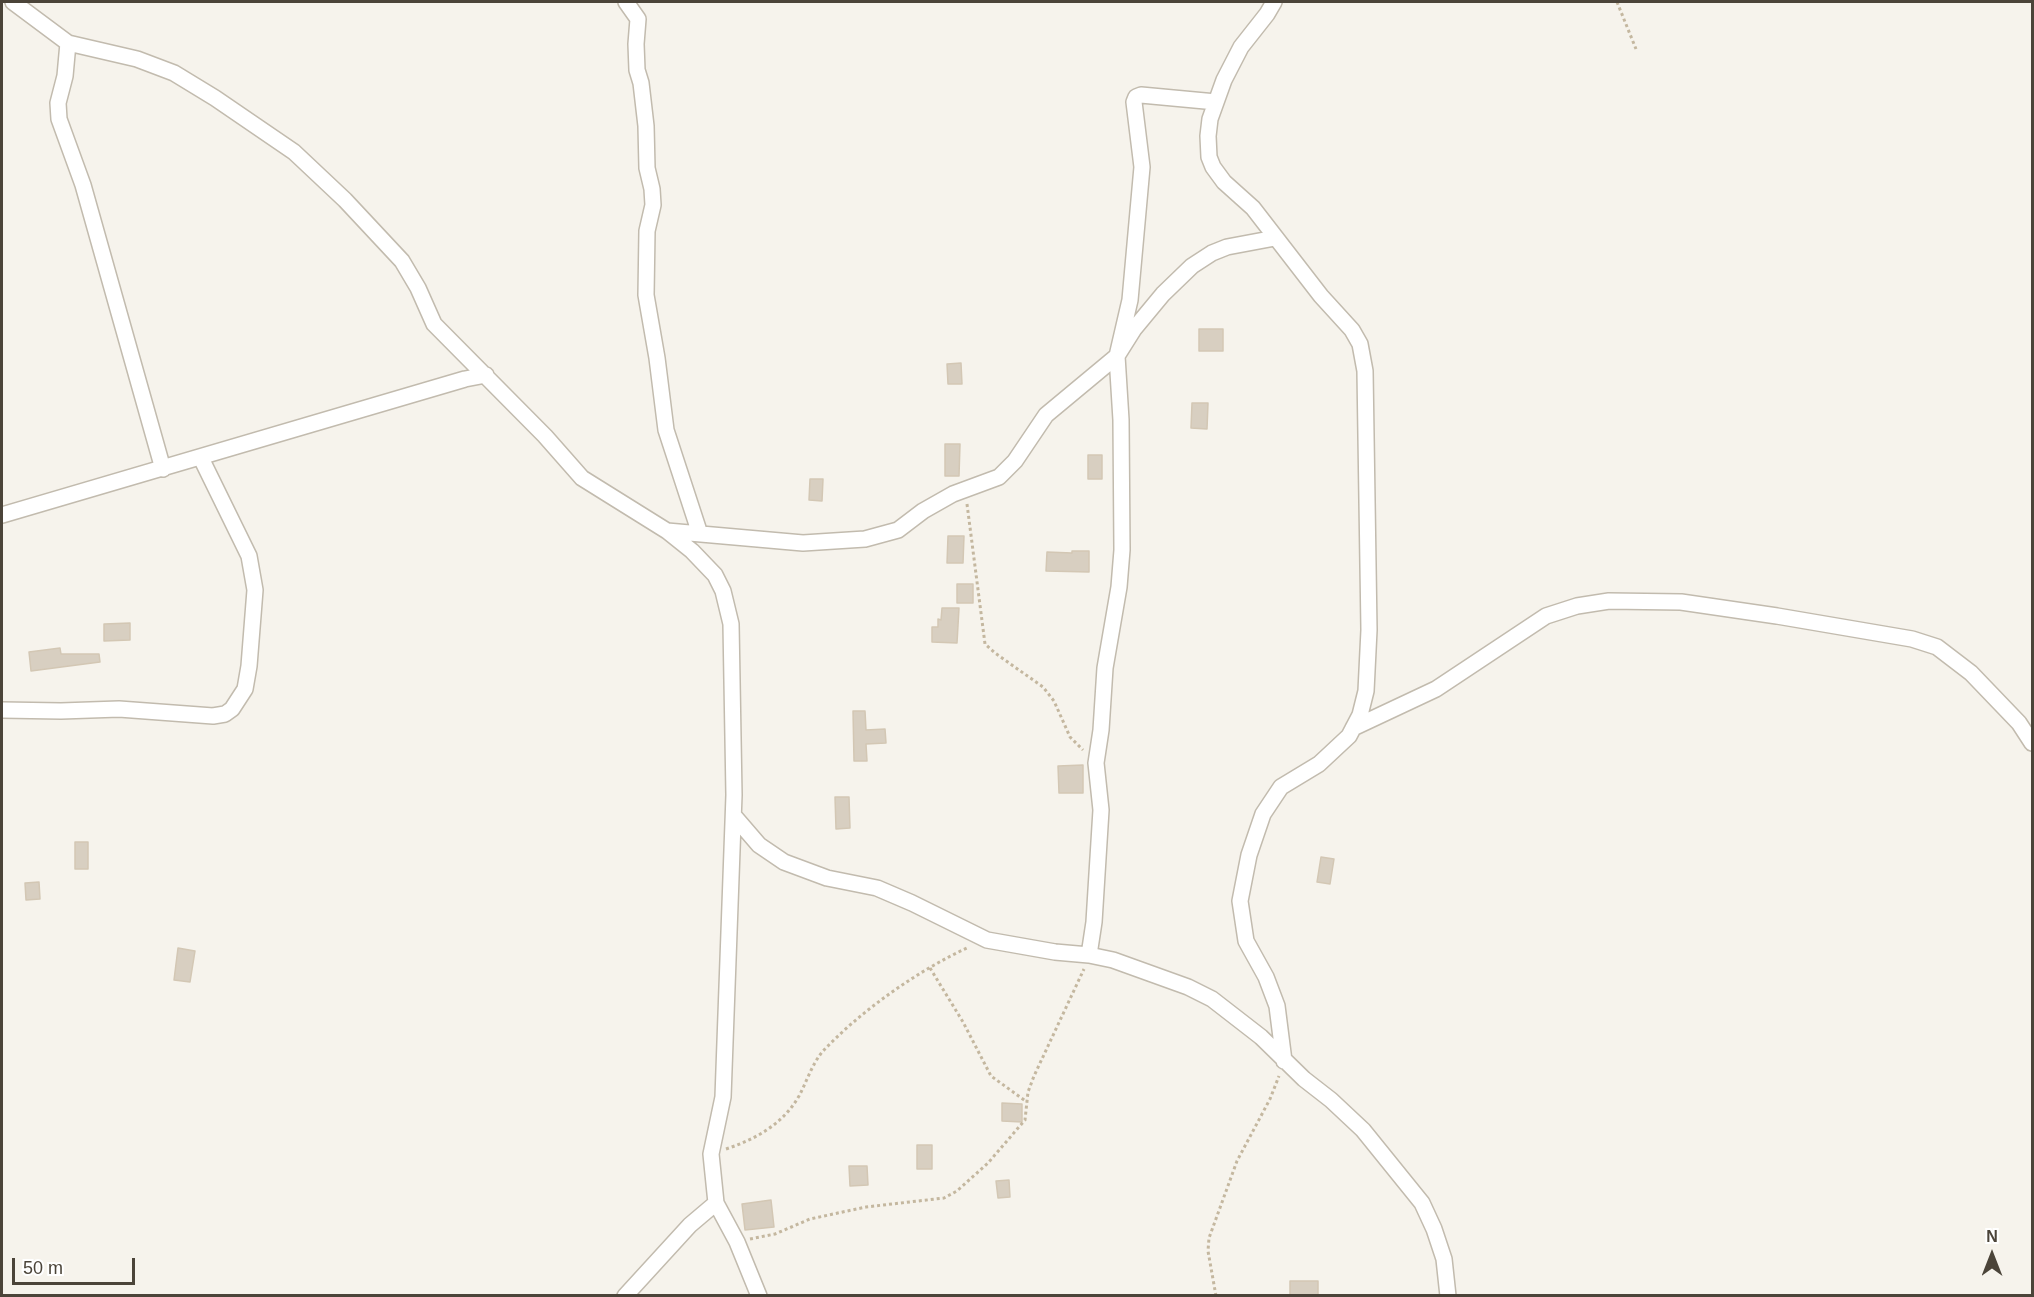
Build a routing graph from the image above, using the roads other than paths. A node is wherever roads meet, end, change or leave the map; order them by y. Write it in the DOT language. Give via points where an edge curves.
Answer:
graph roads {
  1 [pos="13,2"];
  2 [pos="626,2"];
  3 [pos="1274,2"];
  4 [pos="68,43"];
  5 [pos="1216,102"];
  6 [pos="1275,238"];
  7 [pos="1117,356"];
  8 [pos="486,375"];
  9 [pos="201,458"];
  10 [pos="164,469"];
  11 [pos="2,515"];
  12 [pos="667,531"];
  13 [pos="700,534"];
  14 [pos="2,710"];
  15 [pos="1353,728"];
  16 [pos="2032,743"];
  17 [pos="734,816"];
  18 [pos="1089,955"];
  19 [pos="1284,1061"];
  20 [pos="716,1203"];
  21 [pos="625,1296"];
  22 [pos="759,1296"];
  23 [pos="1448,1296"];
  1 -- 4 [label="street"];
  2 -- 13 [label="street" via="638,19 637,70 653,205 647,231 646,295 666,430"];
  3 -- 5 [label="street" via="1233,60"];
  4 -- 8 [label="street" via="137,59 174,73 294,152 402,261 434,324"];
  4 -- 10 [label="street" via="59,119 83,185"];
  5 -- 6 [label="street" via="1208,136 1213,167 1253,208"];
  5 -- 7 [label="street" via="1136,97 1142,177 1130,300"];
  6 -- 7 [label="street" via="1227,247 1192,267 1163,294"];
  6 -- 15 [label="street" via="1352,330 1360,344 1363,362 1369,630 1366,691"];
  7 -- 13 [label="street" via="1046,415 999,477 953,494 898,530 865,539 803,543"];
  7 -- 18 [label="street" via="1122,550 1096,763 1101,810"];
  8 -- 9 [label="street"];
  8 -- 12 [label="street" via="582,478"];
  9 -- 10 [label="street"];
  9 -- 14 [label="street" via="249,556 255,582 248,677 239,701 225,714 213,716 119,709"];
  10 -- 11 [label="street"];
  12 -- 13 [label="street"];
  12 -- 17 [label="street" via="715,575 728,604"];
  15 -- 16 [label="street" via="1436,689 1546,616 1610,601 1681,602 1912,639 1937,647 1971,673 2019,723"];
  15 -- 19 [label="street" via="1319,764 1281,787 1263,814 1249,855 1240,901 1246,941 1275,999"];
  17 -- 18 [label="street" via="759,845 784,862 827,878 877,888 987,940"];
  17 -- 20 [label="street" via="723,1097 711,1154"];
  18 -- 19 [label="street" via="1113,960 1212,999 1261,1037"];
  19 -- 23 [label="street" via="1363,1130 1422,1203 1444,1259"];
  20 -- 21 [label="street" via="690,1225"];
  20 -- 22 [label="street"];
}
